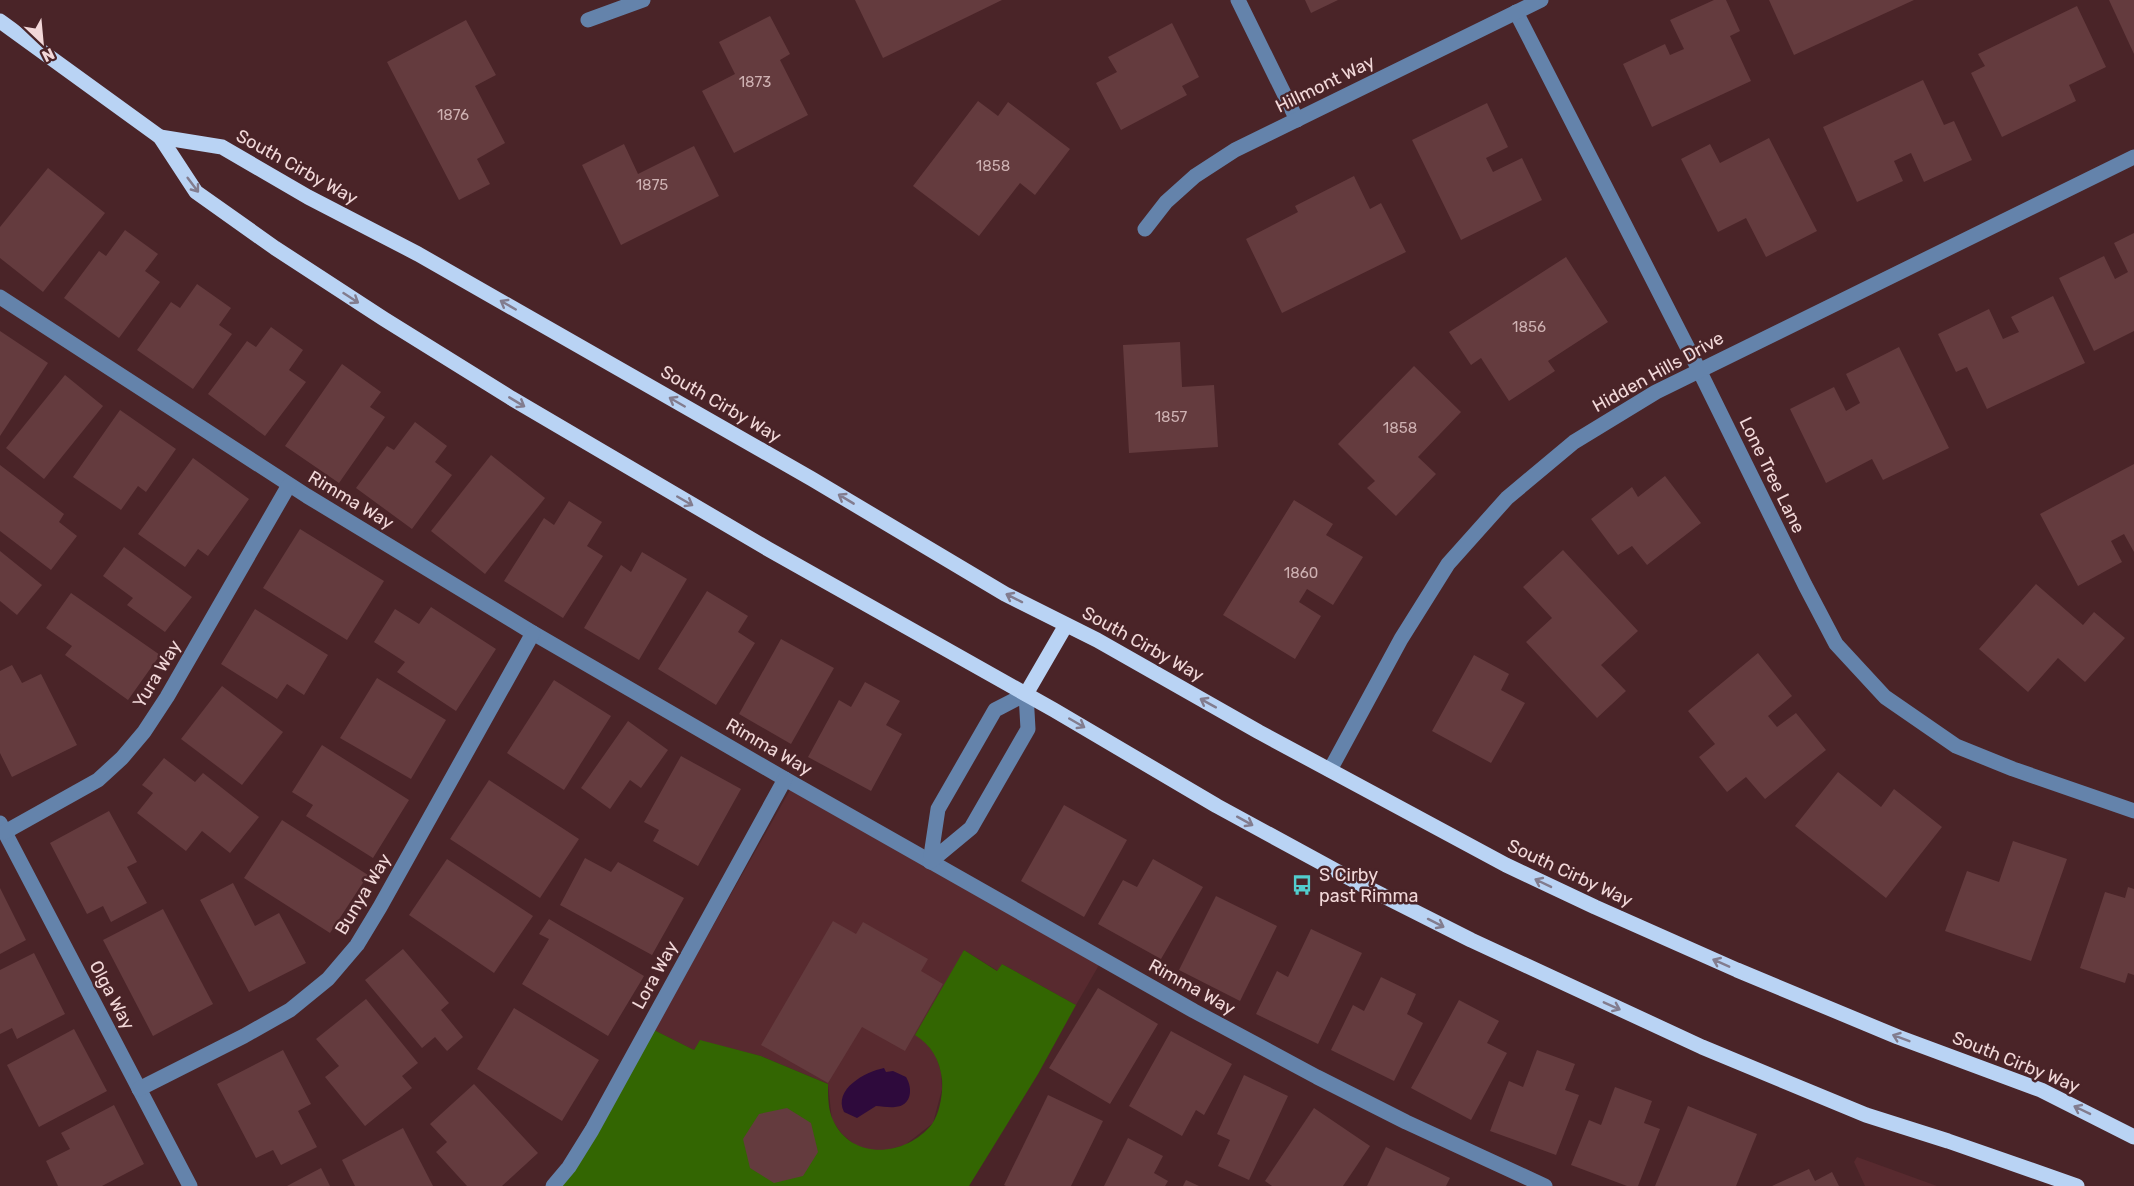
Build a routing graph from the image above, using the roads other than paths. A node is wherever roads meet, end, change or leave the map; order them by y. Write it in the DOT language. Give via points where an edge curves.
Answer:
graph roads {
  1 [pos="642,0"];
  2 [pos="1238,0"];
  3 [pos="1541,0"];
  4 [pos="1516,12"];
  5 [pos="588,20"];
  6 [pos="0,21"];
  7 [pos="1297,120"];
  8 [pos="160,137"];
  9 [pos="2134,157"];
  10 [pos="1145,229"];
  11 [pos="0,297"];
  12 [pos="1699,370"];
  13 [pos="288,485"];
  14 [pos="1066,625"];
  15 [pos="533,633"];
  16 [pos="1026,694"];
  17 [pos="1330,770"];
  18 [pos="785,779"];
  19 [pos="2134,809"];
  20 [pos="2,827"];
  21 [pos="930,862"];
  22 [pos="139,1089"];
  23 [pos="2134,1137"];
  24 [pos="190,1186"];
  25 [pos="553,1186"];
  26 [pos="1545,1186"];
  27 [pos="2077,1186"];
  1 -- 5 [label="street"];
  2 -- 7 [label="street"];
  3 -- 4 [label="street, Hillmont Way"];
  4 -- 7 [label="street, Hillmont Way"];
  4 -- 12 [label="street, Lone Tree Lane"];
  6 -- 8 [label="main road, South Cirby Way"];
  7 -- 10 [label="street, Hillmont Way" via="1235,150 1196,176 1166,202"];
  14 -- 8 [label="main road, South Cirby Way, one-way" via="1005,594 418,254 222,147"];
  8 -- 16 [label="main road, South Cirby Way, one-way" via="196,192 384,319 768,549"];
  9 -- 12 [label="street, Hidden Hills Drive"];
  11 -- 13 [label="street, Rimma Way"];
  12 -- 17 [label="street, Hidden Hills Drive" via="1574,442 1507,498 1448,564 1401,639"];
  12 -- 19 [label="street, Lone Tree Lane" via="1836,644 1885,697 1956,746"];
  13 -- 15 [label="street, Rimma Way"];
  13 -- 20 [label="street, Yura Way" via="144,732 98,780"];
  14 -- 16 [label="main road"];
  17 -- 14 [label="main road, South Cirby Way, one-way"];
  15 -- 18 [label="street, Rimma Way"];
  15 -- 22 [label="street, Bunya Way" via="380,907 357,945 328,979 290,1010"];
  16 -- 21 [label="street" via="1028,729 971,828"];
  16 -- 21 [label="street" via="995,710 955,779 938,809"];
  16 -- 27 [label="main road, South Cirby Way, one-way" via="1217,806 1364,886 1561,983 1866,1115"];
  23 -- 17 [label="main road, South Cirby Way, one-way" via="2041,1090 1898,1037 1595,908"];
  18 -- 21 [label="street, Rimma Way"];
  18 -- 25 [label="street, Lora Way" via="592,1130"];
  20 -- 22 [label="street, Olga Way"];
  21 -- 26 [label="street, Rimma Way" via="1317,1077"];
  22 -- 24 [label="street, Olga Way"];
}
